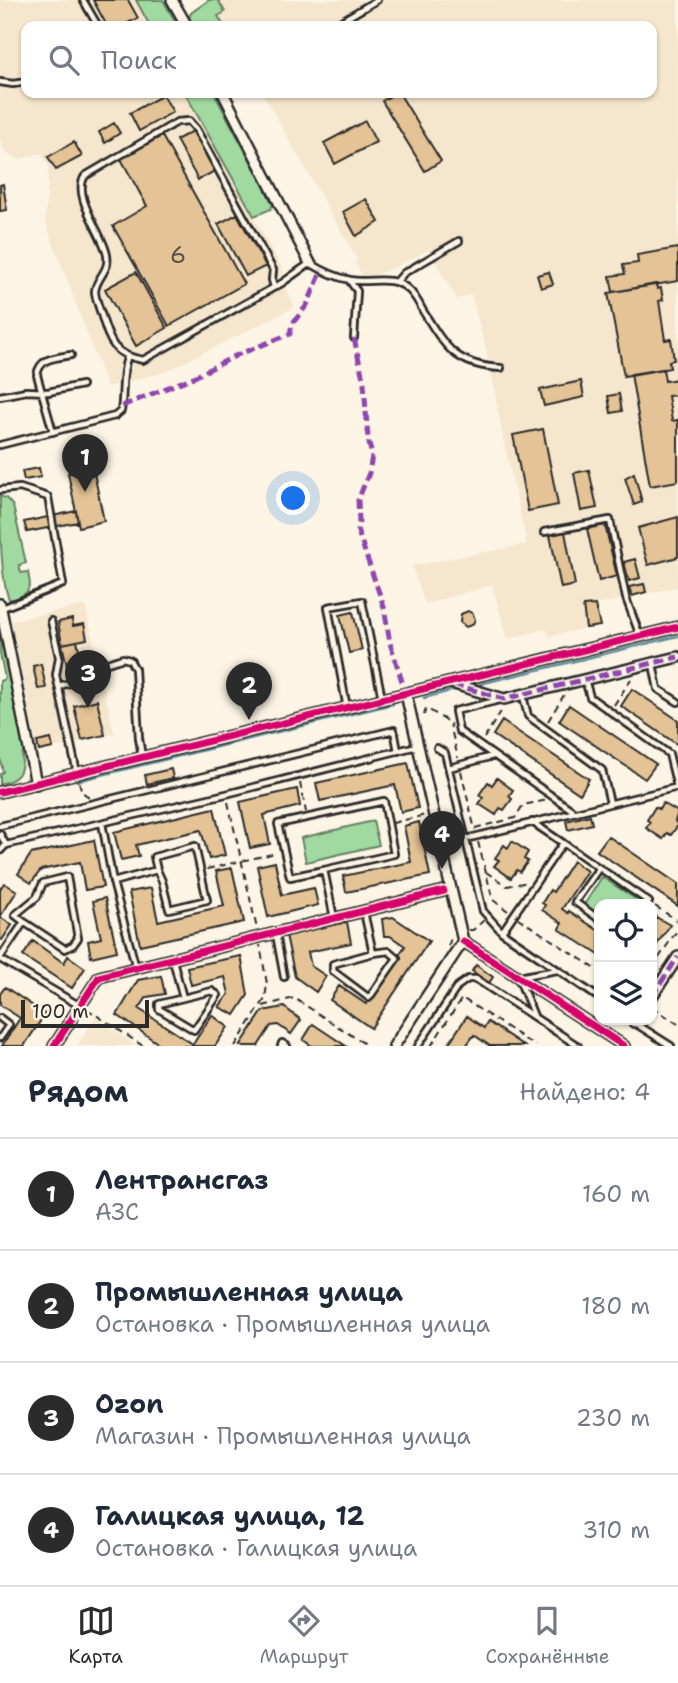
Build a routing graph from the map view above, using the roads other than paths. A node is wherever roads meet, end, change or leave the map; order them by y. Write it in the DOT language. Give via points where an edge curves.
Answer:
graph roads {
  1 [pos="83,0"];
  2 [pos="172,0"];
  3 [pos="377,0"];
  4 [pos="94,21"];
  5 [pos="184,21"];
  6 [pos="341,21"];
  7 [pos="0,82"];
  8 [pos="21,83"];
  9 [pos="226,98"];
  10 [pos="459,242"];
  11 [pos="310,263"];
  12 [pos="348,280"];
  13 [pos="397,281"];
  14 [pos="274,287"];
  15 [pos="354,338"];
  16 [pos="71,355"];
  17 [pos="127,358"];
  18 [pos="501,368"];
  19 [pos="82,384"];
  20 [pos="42,392"];
  21 [pos="0,396"];
  22 [pos="53,432"];
  23 [pos="0,445"];
  24 [pos="0,490"];
  25 [pos="544,532"];
  26 [pos="0,608"];
  27 [pos="51,621"];
  28 [pos="678,627"];
  29 [pos="641,636"];
  30 [pos="678,657"];
  31 [pos="653,663"];
  32 [pos="585,680"];
  33 [pos="449,683"];
  34 [pos="58,687"];
  35 [pos="405,694"];
  36 [pos="522,695"];
  37 [pos="383,699"];
  38 [pos="504,699"];
  39 [pos="678,702"];
  40 [pos="347,708"];
  41 [pos="418,746"];
  42 [pos="437,748"];
  43 [pos="398,751"];
  44 [pos="494,756"];
  45 [pos="142,758"];
  46 [pos="449,768"];
  47 [pos="77,774"];
  48 [pos="36,784"];
  49 [pos="677,787"];
  50 [pos="0,792"];
  51 [pos="610,803"];
  52 [pos="573,811"];
  53 [pos="531,822"];
  54 [pos="102,823"];
  55 [pos="0,826"];
  56 [pos="0,834"];
  57 [pos="466,837"];
  58 [pos="563,843"];
  59 [pos="6,845"];
  60 [pos="441,845"];
  61 [pos="0,851"];
  62 [pos="599,868"];
  63 [pos="157,870"];
  64 [pos="324,870"];
  65 [pos="113,882"];
  66 [pos="448,890"];
  67 [pos="642,899"];
  68 [pos="364,911"];
  69 [pos="594,915"];
  70 [pos="334,918"];
  71 [pos="24,922"];
  72 [pos="502,932"];
  73 [pos="276,933"];
  74 [pos="463,941"];
  75 [pos="373,953"];
  76 [pos="678,957"];
  77 [pos="0,958"];
  78 [pos="173,959"];
  79 [pos="136,968"];
  80 [pos="558,970"];
  81 [pos="518,976"];
  82 [pos="284,977"];
  83 [pos="657,988"];
  84 [pos="594,995"];
  85 [pos="183,998"];
  86 [pos="80,1006"];
  87 [pos="534,1017"];
  88 [pos="0,1018"];
  89 [pos="640,1025"];
  90 [pos="0,1038"];
  91 [pos="54,1046"];
  92 [pos="281,1046"];
  93 [pos="287,1046"];
  94 [pos="394,1046"];
  95 [pos="418,1046"];
  96 [pos="578,1046"];
  97 [pos="624,1046"];
  98 [pos="671,1046"];
  1 -- 4 [label="lane"];
  2 -- 5 [label="street"];
  3 -- 6 [label="lane"];
  7 -- 8 [label="lane"];
  9 -- 11 [label="street"];
  10 -- 13 [label="lane"];
  11 -- 12 [label="lane"];
  11 -- 14 [label="lane"];
  12 -- 13 [label="lane"];
  12 -- 15 [label="lane" via="357,291"];
  13 -- 18 [label="lane" via="414,295 453,354 483,367"];
  14 -- 17 [label="lane" via="143,360"];
  14 -- 17 [label="lane" via="273,270 196,129 189,121 177,122 85,176 80,186 106,252 106,271 95,294 108,338"];
  16 -- 20 [label="lane" via="42,363 37,375"];
  17 -- 22 [label="lane" via="121,411"];
  19 -- 20 [label="lane"];
  20 -- 21 [label="lane"];
  20 -- 22 [label="lane"];
  22 -- 23 [label="lane"];
  24 -- 26 [label="lane" via="20,488 48,497 63,584"];
  25 -- 29 [label="lane" via="610,520 626,598"];
  26 -- 48 [label="street"];
  27 -- 34 [label="lane" via="60,657"];
  28 -- 29 [label="street"];
  29 -- 33 [label="street"];
  30 -- 31 [label="street"];
  31 -- 32 [label="street"];
  31 -- 39 [label="lane" via="658,689"];
  32 -- 36 [label="street"];
  32 -- 49 [label="lane" via="590,697 669,754"];
  33 -- 35 [label="street"];
  33 -- 38 [label="street"];
  34 -- 45 [label="lane" via="84,679 94,667 123,657 130,660 135,669"];
  34 -- 47 [label="lane"];
  35 -- 37 [label="street"];
  35 -- 41 [label="street"];
  36 -- 38 [label="street"];
  36 -- 51 [label="lane" via="528,716 602,770"];
  37 -- 40 [label="street"];
  37 -- 40 [label="lane" via="362,601 328,607"];
  38 -- 44 [label="lane" via="454,711 459,731"];
  40 -- 45 [label="street"];
  41 -- 43 [label="lane"];
  41 -- 60 [label="street"];
  42 -- 46 [label="lane" via="445,753"];
  43 -- 54 [label="lane"];
  43 -- 55 [label="lane" via="394,730"];
  44 -- 46 [label="lane"];
  44 -- 52 [label="lane"];
  45 -- 47 [label="street"];
  46 -- 57 [label="lane"];
  47 -- 48 [label="street"];
  48 -- 50 [label="street"];
  49 -- 51 [label="lane"];
  51 -- 52 [label="lane"];
  52 -- 53 [label="lane"];
  53 -- 57 [label="lane"];
  53 -- 58 [label="lane"];
  54 -- 59 [label="lane"];
  54 -- 65 [label="lane"];
  56 -- 59 [label="lane"];
  57 -- 60 [label="lane"];
  57 -- 72 [label="lane" via="483,911"];
  58 -- 62 [label="lane"];
  58 -- 72 [label="lane"];
  59 -- 61 [label="lane"];
  60 -- 66 [label="street"];
  62 -- 67 [label="lane"];
  62 -- 69 [label="lane" via="575,902"];
  63 -- 63 [label="lane" via="169,909 207,900 195,846 155,857"];
  63 -- 65 [label="lane"];
  64 -- 64 [label="lane" via="394,854 384,801 278,824 290,877"];
  64 -- 70 [label="lane"];
  65 -- 79 [label="lane"];
  66 -- 68 [label="street"];
  66 -- 74 [label="street"];
  68 -- 70 [label="street"];
  68 -- 75 [label="lane"];
  70 -- 73 [label="street"];
  71 -- 71 [label="lane" via="65,949 73,945 78,938 67,877 43,883 37,897 15,915"];
  71 -- 77 [label="lane"];
  72 -- 80 [label="lane"];
  73 -- 78 [label="street"];
  73 -- 82 [label="lane"];
  74 -- 81 [label="street"];
  74 -- 94 [label="street"];
  75 -- 75 [label="lane" via="333,964 333,971 369,998 397,958 389,951"];
  76 -- 83 [label="street"];
  77 -- 86 [label="lane"];
  78 -- 79 [label="street"];
  78 -- 85 [label="lane"];
  79 -- 86 [label="street" via="99,977"];
  80 -- 81 [label="lane"];
  80 -- 84 [label="lane"];
  81 -- 87 [label="lane"];
  81 -- 97 [label="street"];
  85 -- 85 [label="lane" via="212,990 218,995 194,1030 159,1009 159,1004"];
  86 -- 91 [label="street"];
  87 -- 95 [label="lane" via="482,982 468,979 458,986"];
  87 -- 96 [label="lane"];
  88 -- 90 [label="lane" via="9,1025"];
  89 -- 98 [label="lane"];
  92 -- 93 [label="lane"];
}
